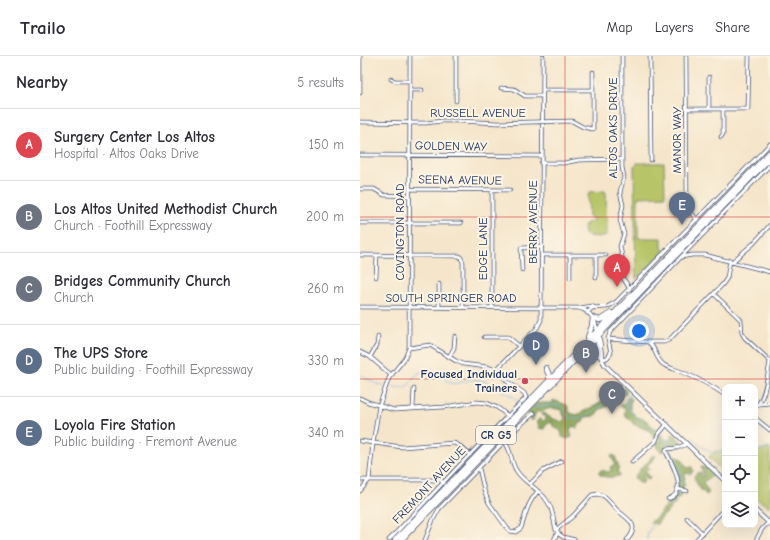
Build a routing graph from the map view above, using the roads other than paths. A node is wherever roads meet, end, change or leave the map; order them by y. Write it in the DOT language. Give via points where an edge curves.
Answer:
graph roads {
  1 [pos="360,56"];
  2 [pos="410,56"];
  3 [pos="456,56"];
  4 [pos="542,56"];
  5 [pos="622,56"];
  6 [pos="650,56"];
  7 [pos="686,56"];
  8 [pos="749,56"];
  9 [pos="593,72"];
  10 [pos="709,78"];
  11 [pos="391,79"];
  12 [pos="410,81"];
  13 [pos="501,88"];
  14 [pos="410,90"];
  15 [pos="422,90"];
  16 [pos="542,90"];
  17 [pos="593,90"];
  18 [pos="360,93"];
  19 [pos="542,96"];
  20 [pos="456,101"];
  21 [pos="686,109"];
  22 [pos="708,109"];
  23 [pos="723,109"];
  24 [pos="360,122"];
  25 [pos="410,122"];
  26 [pos="542,122"];
  27 [pos="721,138"];
  28 [pos="770,144"];
  29 [pos="770,152"];
  30 [pos="360,155"];
  31 [pos="410,155"];
  32 [pos="541,156"];
  33 [pos="770,158"];
  34 [pos="622,159"];
  35 [pos="651,160"];
  36 [pos="542,163"];
  37 [pos="770,165"];
  38 [pos="360,189"];
  39 [pos="410,189"];
  40 [pos="492,190"];
  41 [pos="510,190"];
  42 [pos="410,196"];
  43 [pos="697,220"];
  44 [pos="360,223"];
  45 [pos="409,223"];
  46 [pos="461,223"];
  47 [pos="770,225"];
  48 [pos="542,247"];
  49 [pos="360,255"];
  50 [pos="377,255"];
  51 [pos="409,255"];
  52 [pos="542,255"];
  53 [pos="570,255"];
  54 [pos="596,255"];
  55 [pos="606,255"];
  56 [pos="681,257"];
  57 [pos="731,261"];
  58 [pos="522,270"];
  59 [pos="770,272"];
  60 [pos="376,277"];
  61 [pos="570,278"];
  62 [pos="596,278"];
  63 [pos="439,284"];
  64 [pos="630,289"];
  65 [pos="714,294"];
  66 [pos="542,303"];
  67 [pos="360,307"];
  68 [pos="409,307"];
  69 [pos="438,307"];
  70 [pos="463,307"];
  71 [pos="492,307"];
  72 [pos="542,307"];
  73 [pos="550,307"];
  74 [pos="578,308"];
  75 [pos="595,308"];
  76 [pos="618,309"];
  77 [pos="587,312"];
  78 [pos="593,318"];
  79 [pos="597,334"];
  80 [pos="455,336"];
  81 [pos="378,337"];
  82 [pos="484,337"];
  83 [pos="608,340"];
  84 [pos="648,342"];
  85 [pos="586,344"];
  86 [pos="519,346"];
  87 [pos="409,348"];
  88 [pos="360,352"];
  89 [pos="370,357"];
  90 [pos="449,357"];
  91 [pos="601,357"];
  92 [pos="770,360"];
  93 [pos="496,370"];
  94 [pos="559,370"];
  95 [pos="391,375"];
  96 [pos="548,382"];
  97 [pos="414,389"];
  98 [pos="722,393"];
  99 [pos="360,398"];
  100 [pos="770,403"];
  101 [pos="760,404"];
  102 [pos="379,406"];
  103 [pos="414,408"];
  104 [pos="534,413"];
  105 [pos="508,416"];
  106 [pos="758,420"];
  107 [pos="667,424"];
  108 [pos="770,430"];
  109 [pos="360,441"];
  110 [pos="504,441"];
  111 [pos="373,443"];
  112 [pos="687,444"];
  113 [pos="470,454"];
  114 [pos="562,461"];
  115 [pos="632,462"];
  116 [pos="479,468"];
  117 [pos="722,478"];
  118 [pos="360,480"];
  119 [pos="369,480"];
  120 [pos="444,483"];
  121 [pos="531,483"];
  122 [pos="677,489"];
  123 [pos="360,491"];
  124 [pos="538,491"];
  125 [pos="687,491"];
  126 [pos="668,499"];
  127 [pos="722,511"];
  128 [pos="758,513"];
  129 [pos="687,518"];
  130 [pos="769,523"];
  131 [pos="557,531"];
  132 [pos="702,533"];
  133 [pos="389,540"];
  134 [pos="395,540"];
  135 [pos="400,540"];
  136 [pos="425,540"];
  137 [pos="554,540"];
  138 [pos="575,540"];
  139 [pos="628,540"];
  140 [pos="696,540"];
  141 [pos="756,540"];
  1 -- 18 [label="street"];
  2 -- 12 [label="street, COVINGTON ROAD"];
  3 -- 20 [label="street"];
  4 -- 16 [label="street, BERRY AVENUE"];
  5 -- 34 [label="street, ALTOS OAKS DRIVE"];
  6 -- 35 [label="street"];
  7 -- 21 [label="street, MANOR WAY"];
  8 -- 23 [label="street" via="749,107"];
  9 -- 17 [label="street"];
  10 -- 22 [label="street"];
  11 -- 12 [label="street"];
  12 -- 14 [label="street, COVINGTON ROAD"];
  13 -- 19 [label="street" via="514,89 525,96"];
  14 -- 15 [label="street"];
  14 -- 25 [label="street, COVINGTON ROAD"];
  16 -- 17 [label="street"];
  16 -- 19 [label="street, BERRY AVENUE"];
  17 -- 26 [label="street, RUSSELL AVENUE" via="593,129 590,130 572,121"];
  19 -- 26 [label="street, BERRY AVENUE"];
  21 -- 22 [label="street"];
  21 -- 43 [label="street, MANOR WAY" via="687,201 690,211"];
  22 -- 23 [label="street"];
  23 -- 27 [label="street"];
  24 -- 25 [label="street, RUSSELL AVENUE"];
  25 -- 26 [label="street, RUSSELL AVENUE"];
  25 -- 31 [label="street, COVINGTON ROAD"];
  26 -- 32 [label="street, BERRY AVENUE"];
  28 -- 43 [label="street"];
  29 -- 76 [label="highway, CR G5"];
  30 -- 31 [label="street, GOLDEN WAY"];
  31 -- 32 [label="street, GOLDEN WAY"];
  31 -- 39 [label="street, COVINGTON ROAD"];
  32 -- 36 [label="street, BERRY AVENUE"];
  33 -- 79 [label="highway, CR G5"];
  34 -- 36 [label="street"];
  34 -- 64 [label="street, ALTOS OAKS DRIVE" via="624,177 620,192 623,205 620,220 624,234 620,246 623,262 621,275"];
  36 -- 48 [label="street, BERRY AVENUE"];
  37 -- 56 [label="street"];
  38 -- 42 [label="street, SEENA AVENUE" via="374,189 384,195"];
  39 -- 40 [label="street, SEENA AVENUE"];
  39 -- 42 [label="street, COVINGTON ROAD"];
  40 -- 41 [label="street, SEENA AVENUE"];
  40 -- 71 [label="street, EDGE LANE"];
  42 -- 45 [label="street, COVINGTON ROAD"];
  43 -- 64 [label="street"];
  44 -- 45 [label="street"];
  45 -- 46 [label="street"];
  45 -- 51 [label="street, COVINGTON ROAD"];
  47 -- 57 [label="street" via="753,244"];
  48 -- 52 [label="street, BERRY AVENUE"];
  48 -- 58 [label="street" via="521,248"];
  49 -- 50 [label="street"];
  50 -- 51 [label="street"];
  50 -- 60 [label="street"];
  51 -- 68 [label="street, COVINGTON ROAD"];
  51 -- 70 [label="street" via="462,258"];
  52 -- 53 [label="street"];
  52 -- 66 [label="street, BERRY AVENUE"];
  53 -- 54 [label="street"];
  53 -- 61 [label="street"];
  54 -- 55 [label="street"];
  54 -- 62 [label="street"];
  56 -- 57 [label="street" via="705,255"];
  56 -- 83 [label="street" via="610,332"];
  57 -- 59 [label="street"];
  57 -- 65 [label="street" via="727,278"];
  63 -- 69 [label="street"];
  64 -- 75 [label="street" via="610,306"];
  65 -- 84 [label="street" via="669,340"];
  65 -- 92 [label="street" via="741,320 745,338"];
  66 -- 72 [label="street, BERRY AVENUE"];
  66 -- 73 [label="street"];
  67 -- 68 [label="street, SOUTH SPRINGER ROAD"];
  68 -- 69 [label="street, SOUTH SPRINGER ROAD"];
  68 -- 87 [label="street, COVINGTON ROAD"];
  69 -- 70 [label="street, SOUTH SPRINGER ROAD"];
  70 -- 71 [label="street, SOUTH SPRINGER ROAD"];
  71 -- 72 [label="street, SOUTH SPRINGER ROAD"];
  72 -- 73 [label="street, SOUTH SPRINGER ROAD"];
  72 -- 86 [label="street, BERRY AVENUE" via="541,322"];
  73 -- 74 [label="street, SOUTH SPRINGER ROAD"];
  74 -- 75 [label="street"];
  74 -- 77 [label="street, SOUTH SPRINGER ROAD"];
  75 -- 77 [label="street"];
  76 -- 78 [label="highway" via="600,320"];
  76 -- 79 [label="highway, CR G5"];
  77 -- 78 [label="street, SOUTH SPRINGER ROAD"];
  78 -- 79 [label="street, SOUTH SPRINGER ROAD"];
  78 -- 85 [label="highway"];
  79 -- 85 [label="highway, CR G5"];
  79 -- 91 [label="main road"];
  80 -- 90 [label="street" via="454,348"];
  81 -- 89 [label="street" via="377,346"];
  82 -- 86 [label="street" via="508,337"];
  83 -- 84 [label="street"];
  83 -- 91 [label="street" via="611,350 609,355"];
  84 -- 98 [label="street" via="663,364 701,380"];
  85 -- 91 [label="highway" via="593,346"];
  85 -- 94 [label="highway, CR G5"];
  85 -- 135 [label="highway, CR G5"];
  86 -- 93 [label="street, BERRY AVENUE"];
  87 -- 90 [label="street" via="430,345"];
  87 -- 95 [label="street, COVINGTON ROAD" via="405,358"];
  88 -- 89 [label="street"];
  89 -- 95 [label="street"];
  90 -- 93 [label="street" via="463,364"];
  91 -- 107 [label="main road" via="607,366"];
  92 -- 101 [label="street"];
  93 -- 105 [label="street, FREMONT AVENUE" via="521,390 526,398"];
  94 -- 96 [label="highway, CR G5"];
  94 -- 96 [label="highway" via="552,371 546,368"];
  95 -- 102 [label="street, COVINGTON ROAD"];
  96 -- 134 [label="highway, CR G5"];
  97 -- 103 [label="street"];
  99 -- 102 [label="street"];
  100 -- 101 [label="street"];
  102 -- 103 [label="street" via="394,410"];
  102 -- 111 [label="street, COVINGTON ROAD"];
  103 -- 105 [label="street" via="477,402 498,408"];
  104 -- 110 [label="street"];
  105 -- 113 [label="street, FREMONT AVENUE"];
  106 -- 108 [label="street"];
  107 -- 112 [label="main road"];
  107 -- 115 [label="street" via="656,441"];
  109 -- 111 [label="street"];
  110 -- 116 [label="street"];
  110 -- 121 [label="street" via="511,451 516,471"];
  111 -- 113 [label="street" via="402,447 454,443"];
  111 -- 119 [label="street, COVINGTON ROAD"];
  112 -- 117 [label="main road"];
  112 -- 122 [label="street" via="666,449 678,478"];
  113 -- 120 [label="street, FREMONT AVENUE"];
  114 -- 121 [label="street" via="543,471"];
  116 -- 124 [label="street" via="489,503 510,531 516,532 521,528 529,503"];
  116 -- 136 [label="street" via="439,509"];
  118 -- 119 [label="street"];
  119 -- 120 [label="street" via="440,480"];
  119 -- 123 [label="street"];
  120 -- 133 [label="street, FREMONT AVENUE"];
  121 -- 124 [label="street"];
  122 -- 125 [label="street"];
  122 -- 126 [label="street"];
  124 -- 131 [label="street" via="551,508"];
  127 -- 132 [label="street"];
  128 -- 130 [label="main road"];
  129 -- 132 [label="street"];
  130 -- 141 [label="street"];
  131 -- 137 [label="street"];
  131 -- 138 [label="street"];
  131 -- 139 [label="street" via="592,496 602,494 631,521 633,528"];
  132 -- 140 [label="street"];
}
